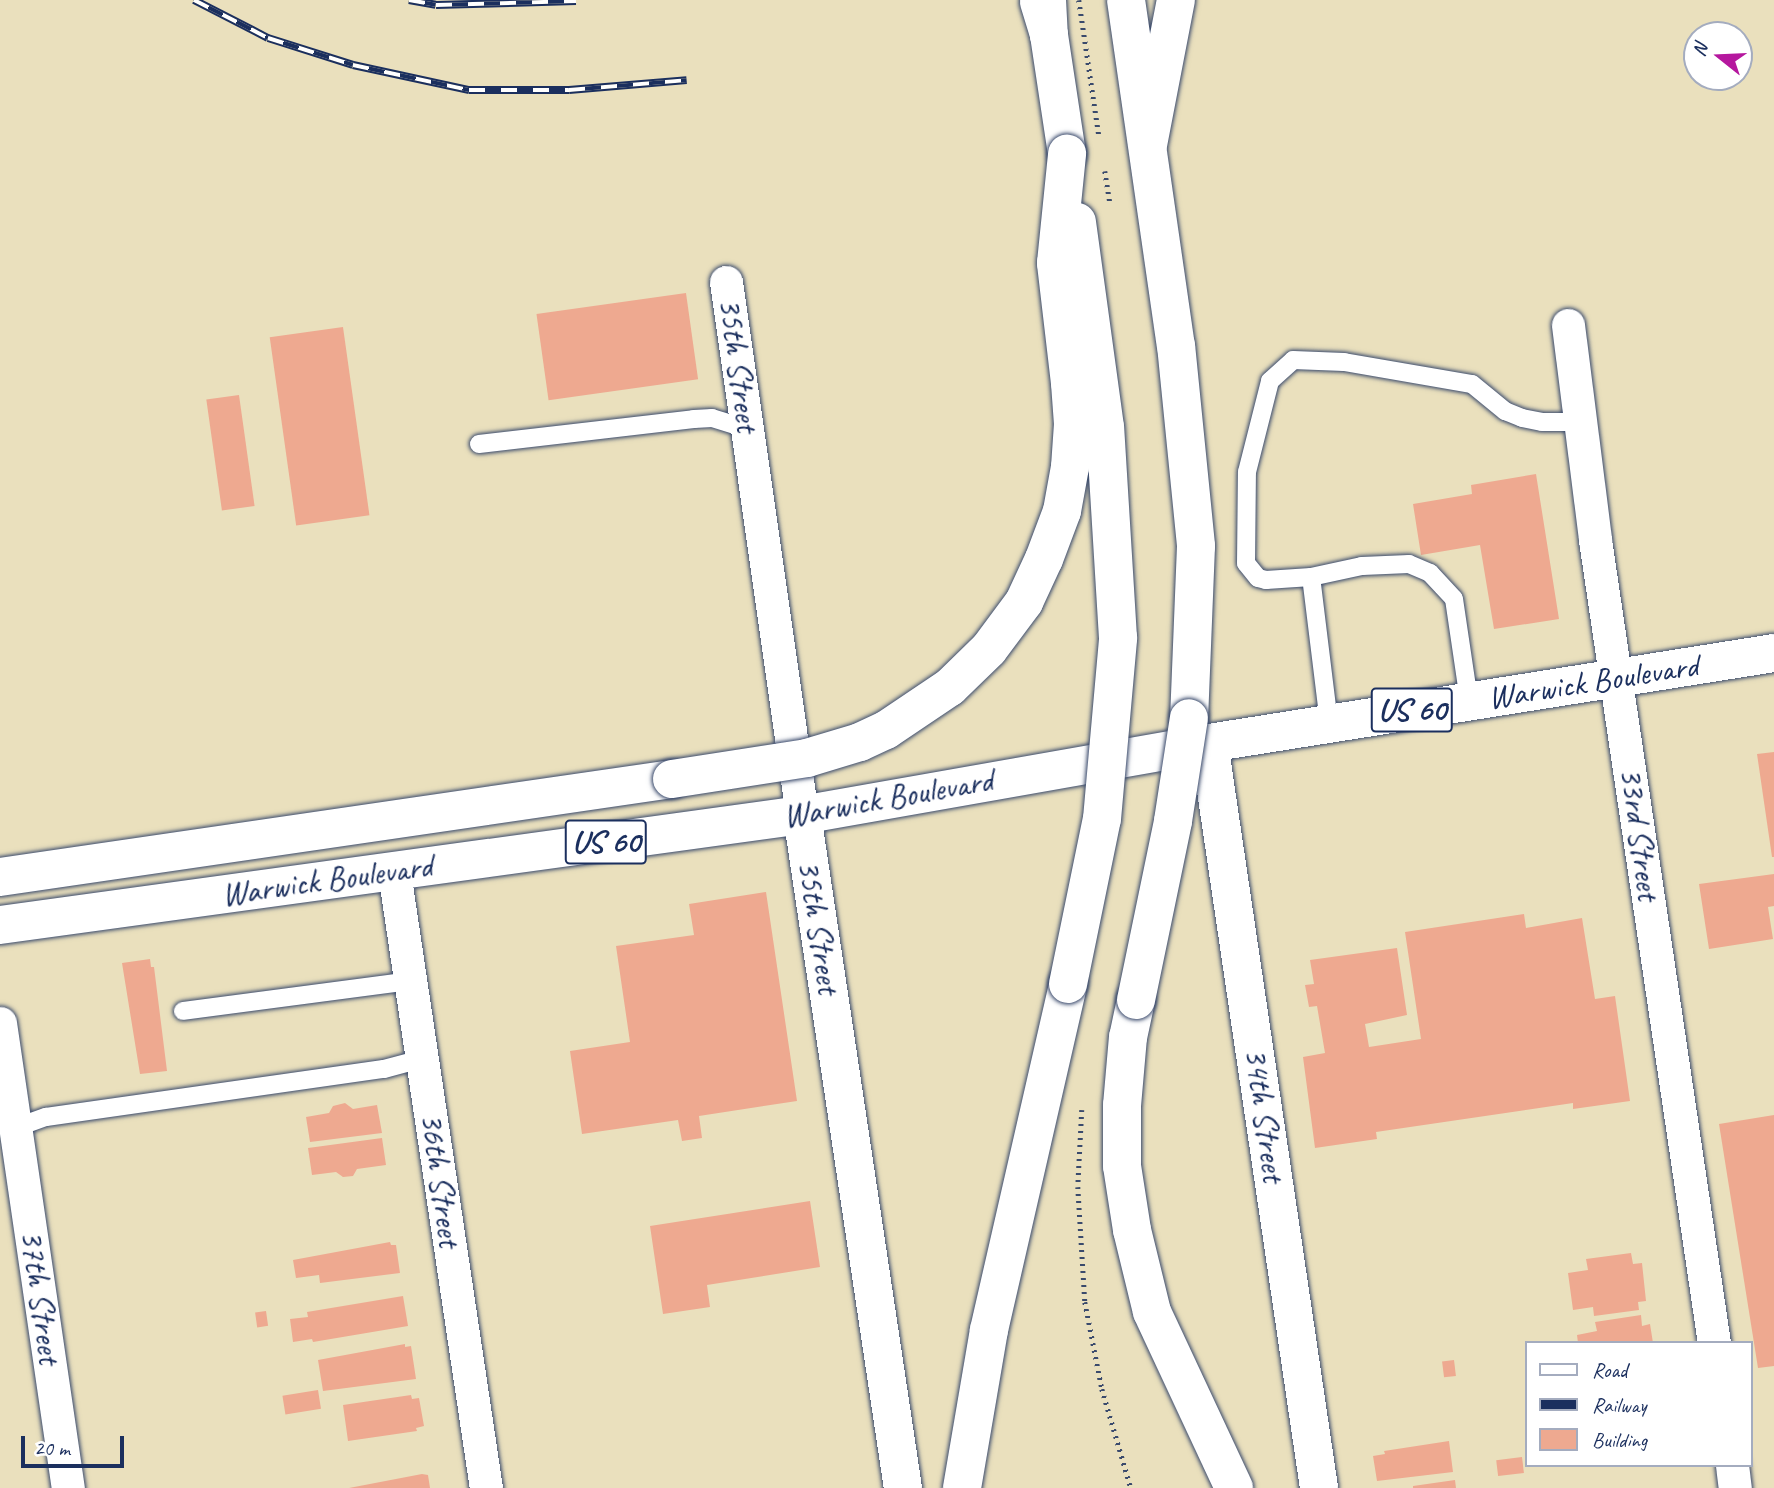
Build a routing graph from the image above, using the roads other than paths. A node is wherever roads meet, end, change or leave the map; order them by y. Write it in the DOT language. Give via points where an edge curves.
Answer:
graph roads {
  1 [pos="1126,0"];
  2 [pos="1176,0"];
  3 [pos="1045,12"];
  4 [pos="1148,145"];
  5 [pos="1067,154"];
  6 [pos="726,282"];
  7 [pos="1568,325"];
  8 [pos="1580,422"];
  9 [pos="747,429"];
  10 [pos="479,443"];
  11 [pos="1311,577"];
  12 [pos="1774,653"];
  13 [pos="1616,677"];
  14 [pos="1469,701"];
  15 [pos="1329,723"];
  16 [pos="1209,743"];
  17 [pos="802,815"];
  18 [pos="394,872"];
  19 [pos="0,877"];
  20 [pos="0,925"];
  21 [pos="410,981"];
  22 [pos="183,1011"];
  23 [pos="0,1023"];
  24 [pos="422,1059"];
  25 [pos="15,1128"];
  26 [pos="1714,1341"];
  27 [pos="1732,1467"];
  28 [pos="68,1488"];
  29 [pos="486,1488"];
  30 [pos="903,1488"];
  31 [pos="962,1488"];
  32 [pos="1234,1488"];
  33 [pos="1319,1488"];
  34 [pos="1735,1488"];
  1 -- 4 [label="main road"];
  2 -- 4 [label="main road"];
  3 -- 5 [label="main road"];
  4 -- 32 [label="main road, bridge" via="1176,345 1196,547 1189,718 1173,821 1128,1037 1122,1166 1152,1312"];
  5 -- 19 [label="main road, bridge" via="1056,263 1072,410 1070,467 1062,511 1024,601 989,649 950,687 886,730 807,758"];
  5 -- 31 [label="main road, bridge" via="1105,427 1118,638 1102,819 989,1330"];
  6 -- 9 [label="street, 35th Street"];
  7 -- 8 [label="street, 33rd Street"];
  8 -- 11 [label="lane" via="1522,418 1505,411 1472,384 1344,362 1293,360 1270,380 1247,472 1246,564 1266,580"];
  8 -- 13 [label="street, 33rd Street"];
  9 -- 10 [label="lane" via="712,418 694,418"];
  9 -- 17 [label="street, 35th Street"];
  11 -- 14 [label="lane" via="1362,566 1409,564 1430,573 1454,599"];
  11 -- 15 [label="lane"];
  12 -- 13 [label="main road, Warwick Boulevard / US 60"];
  13 -- 14 [label="main road, Warwick Boulevard / US 60"];
  13 -- 26 [label="street, 33rd Street"];
  14 -- 15 [label="main road, Warwick Boulevard / US 60"];
  15 -- 16 [label="main road, Warwick Boulevard / US 60"];
  16 -- 17 [label="main road, Warwick Boulevard / US 60"];
  16 -- 33 [label="main road, 34th Street"];
  17 -- 18 [label="main road, Warwick Boulevard / US 60"];
  17 -- 30 [label="main road, 35th Street"];
  18 -- 20 [label="main road, Warwick Boulevard / US 60"];
  18 -- 21 [label="street, 36th Street"];
  21 -- 22 [label="lane"];
  21 -- 24 [label="street, 36th Street"];
  23 -- 25 [label="street, 37th Street"];
  24 -- 25 [label="lane" via="384,1069 46,1117"];
  24 -- 29 [label="street, 36th Street"];
  25 -- 28 [label="street, 37th Street"];
  27 -- 34 [label="street"];
}
